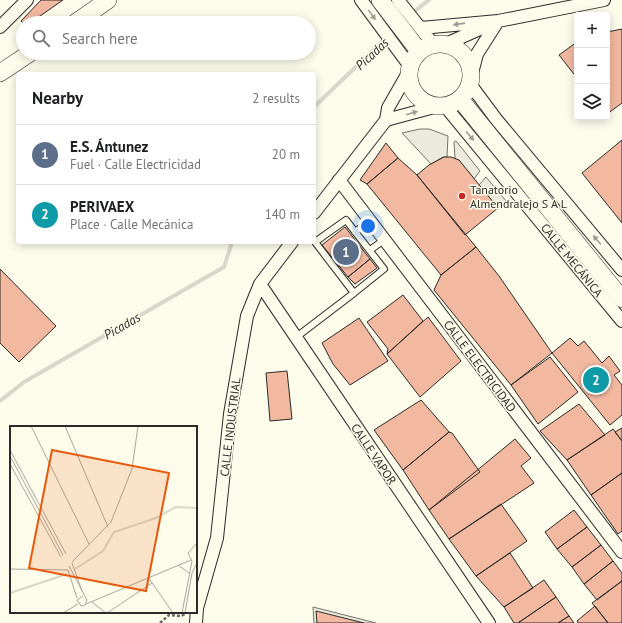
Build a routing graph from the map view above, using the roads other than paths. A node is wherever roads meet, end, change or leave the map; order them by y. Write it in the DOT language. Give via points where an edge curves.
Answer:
graph roads {
  1 [pos="27,0"];
  2 [pos="108,0"];
  3 [pos="361,0"];
  4 [pos="380,0"];
  5 [pos="604,0"];
  6 [pos="85,16"];
  7 [pos="498,21"];
  8 [pos="402,23"];
  9 [pos="0,27"];
  10 [pos="432,46"];
  11 [pos="18,60"];
  12 [pos="409,69"];
  13 [pos="2,70"];
  14 [pos="471,81"];
  15 [pos="448,104"];
  16 [pos="386,120"];
  17 [pos="339,180"];
  18 [pos="316,210"];
  19 [pos="370,221"];
  20 [pos="356,232"];
  21 [pos="384,240"];
  22 [pos="316,241"];
  23 [pos="290,244"];
  24 [pos="316,244"];
  25 [pos="370,250"];
  26 [pos="622,270"];
  27 [pos="260,284"];
  28 [pos="354,293"];
  29 [pos="622,299"];
  30 [pos="622,321"];
  31 [pos="295,338"];
  32 [pos="622,552"];
  33 [pos="197,608"];
  34 [pos="197,613"];
  35 [pos="196,623"];
  36 [pos="488,623"];
  1 -- 9 [label="street"];
  2 -- 6 [label="street"];
  3 -- 8 [label="street, one-way"];
  4 -- 8 [label="street"];
  5 -- 7 [label="street"];
  7 -- 8 [label="street, one-way"];
  7 -- 10 [label="street"];
  7 -- 14 [label="street" via="477,54"];
  8 -- 10 [label="street"];
  8 -- 12 [label="street"];
  10 -- 12 [label="street"];
  10 -- 14 [label="street" via="453,46 465,56 469,62"];
  11 -- 13 [label="street"];
  12 -- 15 [label="street" via="409,83 416,96 428,104"];
  12 -- 16 [label="street" via="388,108"];
  14 -- 15 [label="street"];
  26 -- 14 [label="street, one-way" via="496,119"];
  16 -- 15 [label="street, one-way"];
  15 -- 29 [label="street"];
  15 -- 30 [label="street, CALLE MECÁNICA, one-way"];
  16 -- 17 [label="street"];
  17 -- 18 [label="street"];
  17 -- 19 [label="street, CALLE ELECTRICIDAD"];
  19 -- 20 [label="lane"];
  19 -- 21 [label="street, CALLE ELECTRICIDAD"];
  20 -- 22 [label="lane" via="346,220"];
  20 -- 25 [label="lane"];
  21 -- 25 [label="lane"];
  21 -- 32 [label="street, CALLE ELECTRICIDAD"];
  23 -- 27 [label="street, CALLE INDUSTRIAL"];
  24 -- 28 [label="lane"];
  25 -- 28 [label="lane" via="384,270"];
  27 -- 31 [label="street, CALLE VAPOR"];
  27 -- 33 [label="street, CALLE INDUSTRIAL" via="247,316 230,414 217,538"];
  28 -- 31 [label="lane"];
  31 -- 36 [label="street, CALLE VAPOR"];
  34 -- 35 [label="street, CALLE INDUSTRIAL"];
}
